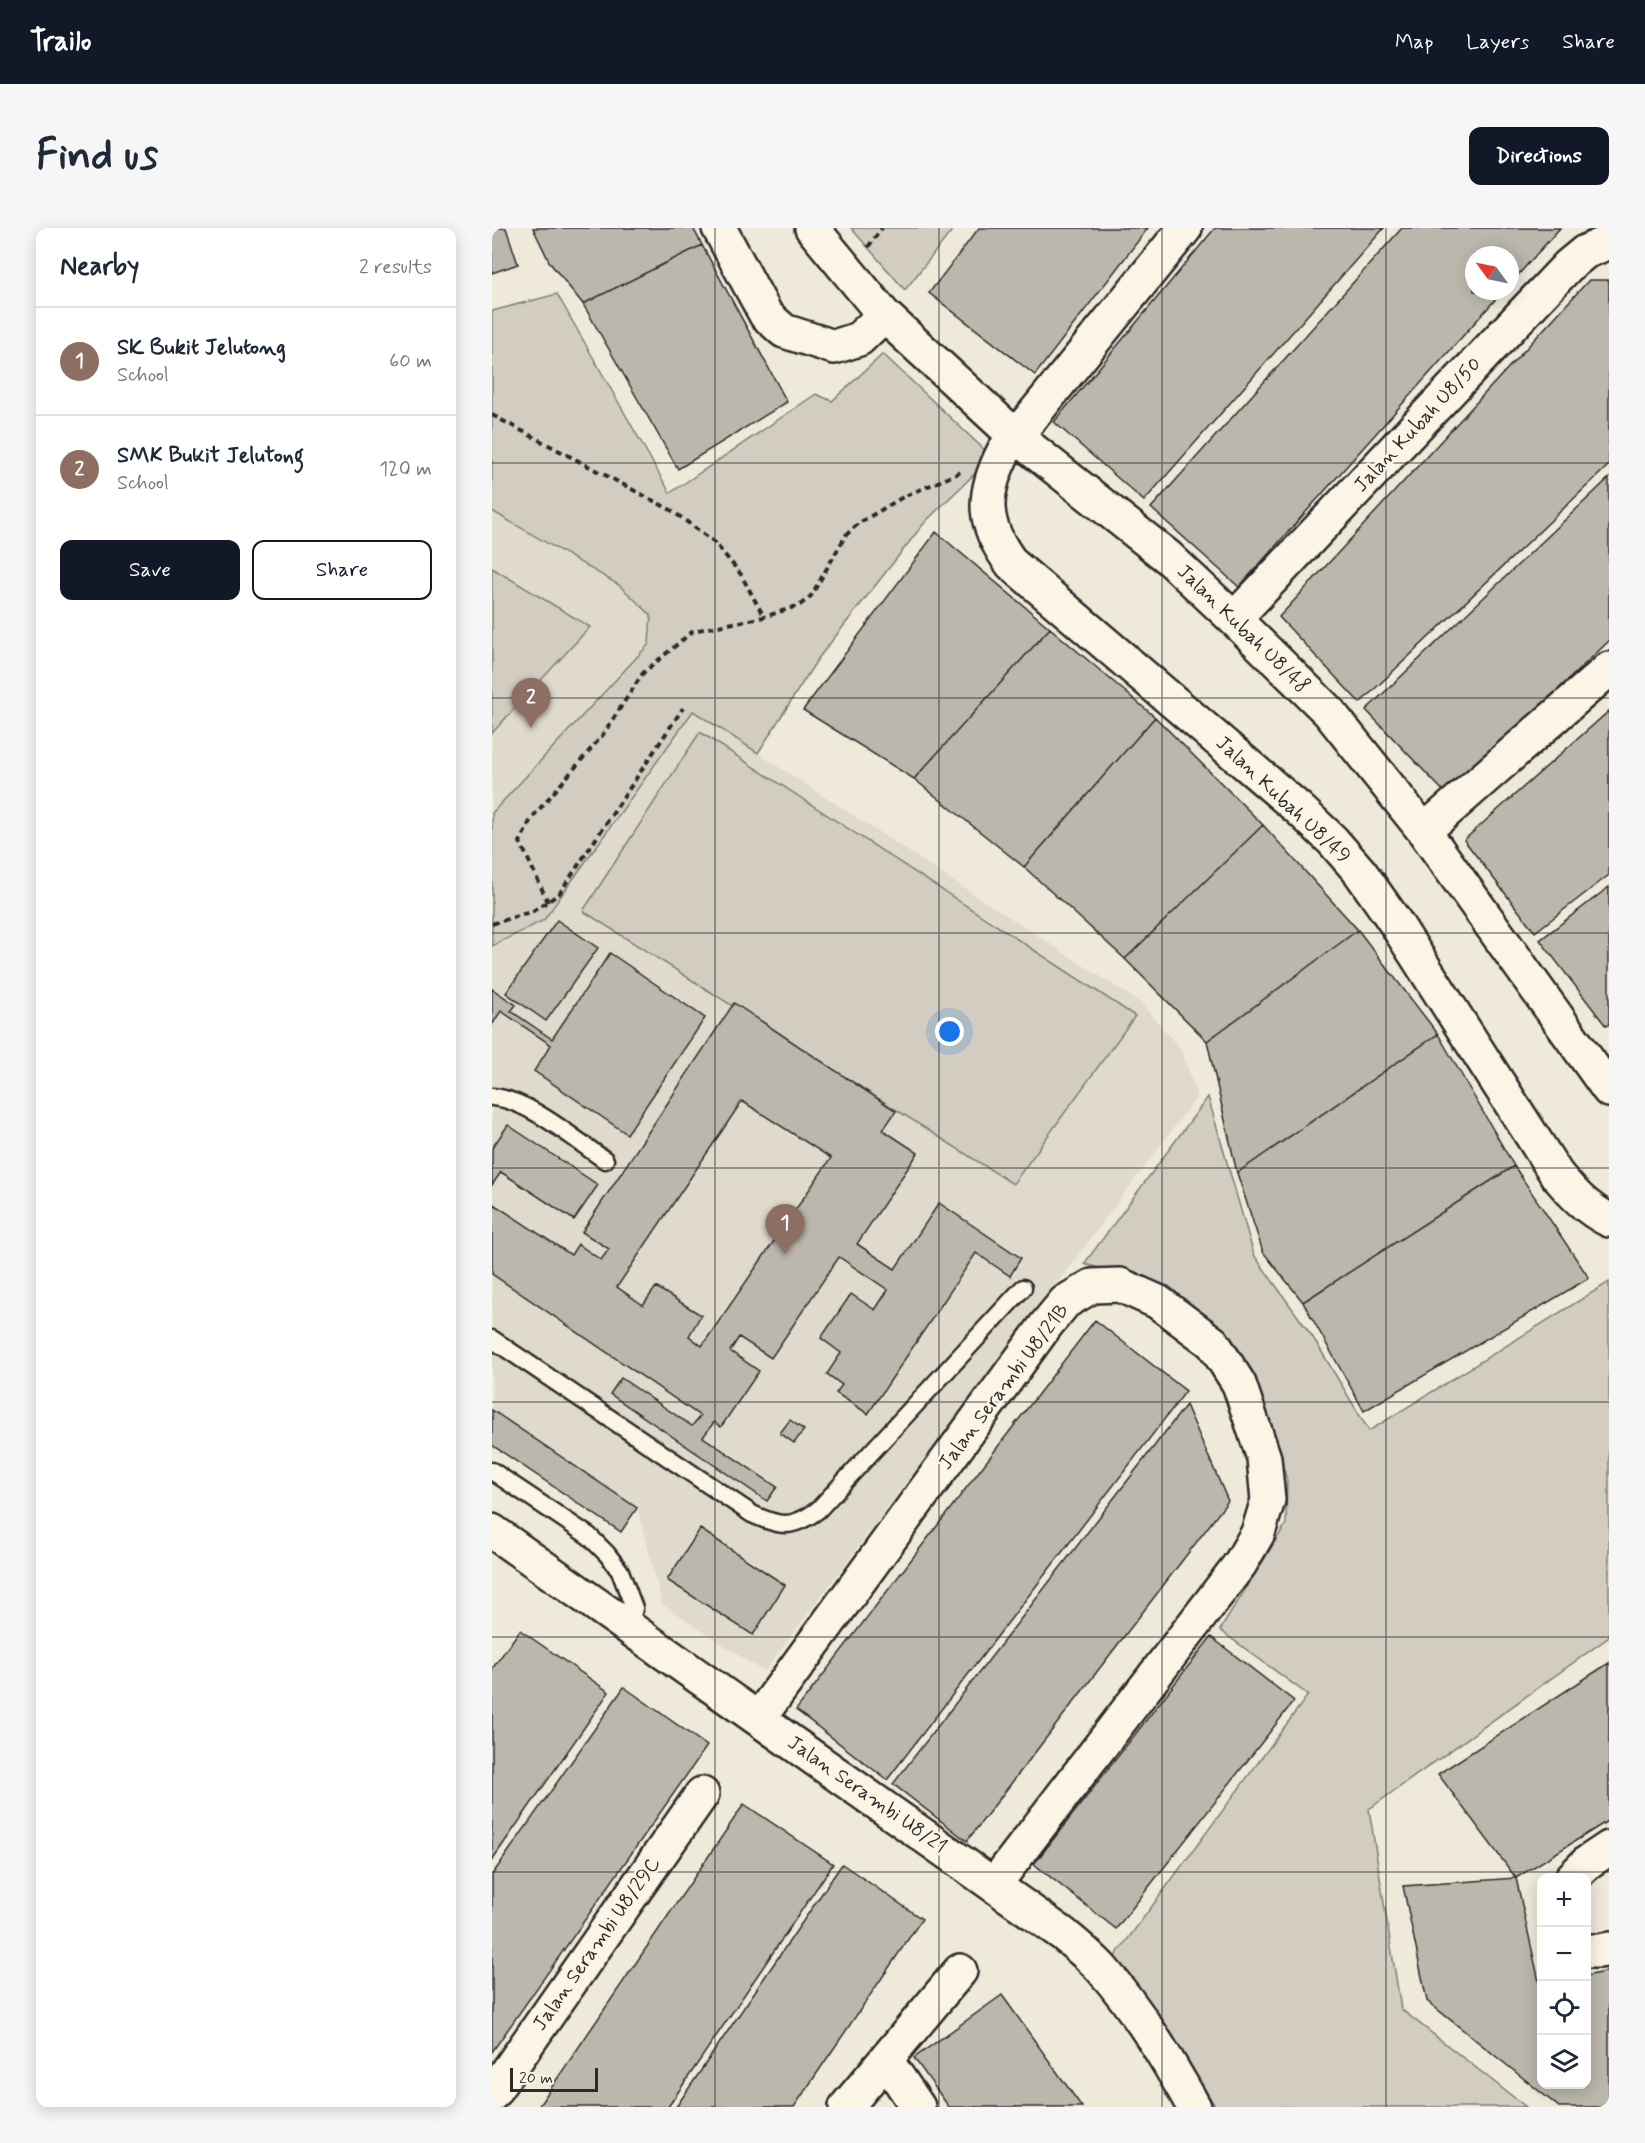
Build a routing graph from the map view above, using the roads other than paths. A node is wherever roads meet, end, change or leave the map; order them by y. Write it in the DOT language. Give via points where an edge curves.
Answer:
graph roads {
  1 [pos="718,228"];
  2 [pos="812,228"];
  3 [pos="1185,228"];
  4 [pos="1609,242"];
  5 [pos="884,315"];
  6 [pos="1015,436"];
  7 [pos="1234,619"];
  8 [pos="1609,669"];
  9 [pos="1424,831"];
  10 [pos="1604,1071"];
  11 [pos="492,1097"];
  12 [pos="605,1160"];
  13 [pos="1609,1220"];
  14 [pos="1023,1288"];
  15 [pos="492,1339"];
  16 [pos="492,1471"];
  17 [pos="492,1531"];
  18 [pos="629,1628"];
  19 [pos="759,1718"];
  20 [pos="702,1794"];
  21 [pos="1609,1848"];
  22 [pos="1577,1873"];
  23 [pos="994,1885"];
  24 [pos="1609,1949"];
  25 [pos="1591,1951"];
  26 [pos="960,1971"];
  27 [pos="886,2060"];
  28 [pos="492,2094"];
  29 [pos="846,2107"];
  30 [pos="918,2107"];
  31 [pos="1194,2107"];
  1 -- 5 [label="street" via="766,315 784,331 834,347 859,339"];
  2 -- 5 [label="street, Jalan Kubah U8/48"];
  3 -- 6 [label="street, Jalan Kubah U8/49"];
  4 -- 7 [label="street, Jalan Kubah U8/50" via="1585,252 1568,266"];
  5 -- 6 [label="street, Jalan Kubah U8/48"];
  6 -- 7 [label="street, Jalan Kubah U8/48" via="1168,558"];
  6 -- 13 [label="street, Jalan Kubah U8/49" via="996,466 989,486 990,525 999,547 1012,564 1332,840 1393,919 1557,1175 1592,1212"];
  7 -- 9 [label="street, Jalan Kubah U8/48" via="1329,712"];
  8 -- 9 [label="street"];
  9 -- 10 [label="street, Jalan Kubah U8/48"];
  11 -- 12 [label="lane" via="513,1100 528,1108"];
  14 -- 15 [label="lane" via="818,1510 805,1520 785,1526 752,1515"];
  16 -- 18 [label="lane" via="589,1536 607,1554 620,1571 634,1608"];
  17 -- 18 [label="street, Jalan Serambi U8/21"];
  18 -- 19 [label="street, Jalan Serambi U8/21"];
  19 -- 23 [label="street, Jalan Serambi U8/21"];
  19 -- 23 [label="street, Jalan Serambi U8/21B" via="1065,1302 1092,1286 1120,1286 1158,1302 1213,1343 1239,1384 1264,1458 1268,1500 1258,1533 1240,1564"];
  20 -- 28 [label="street, Jalan Serambi U8/29C"];
  21 -- 22 [label="street"];
  23 -- 31 [label="street, Jalan Serambi U8/21" via="1064,1934 1101,1967 1134,2010"];
  24 -- 25 [label="street"];
  26 -- 27 [label="street"];
  27 -- 29 [label="street"];
  27 -- 30 [label="street"];
}
